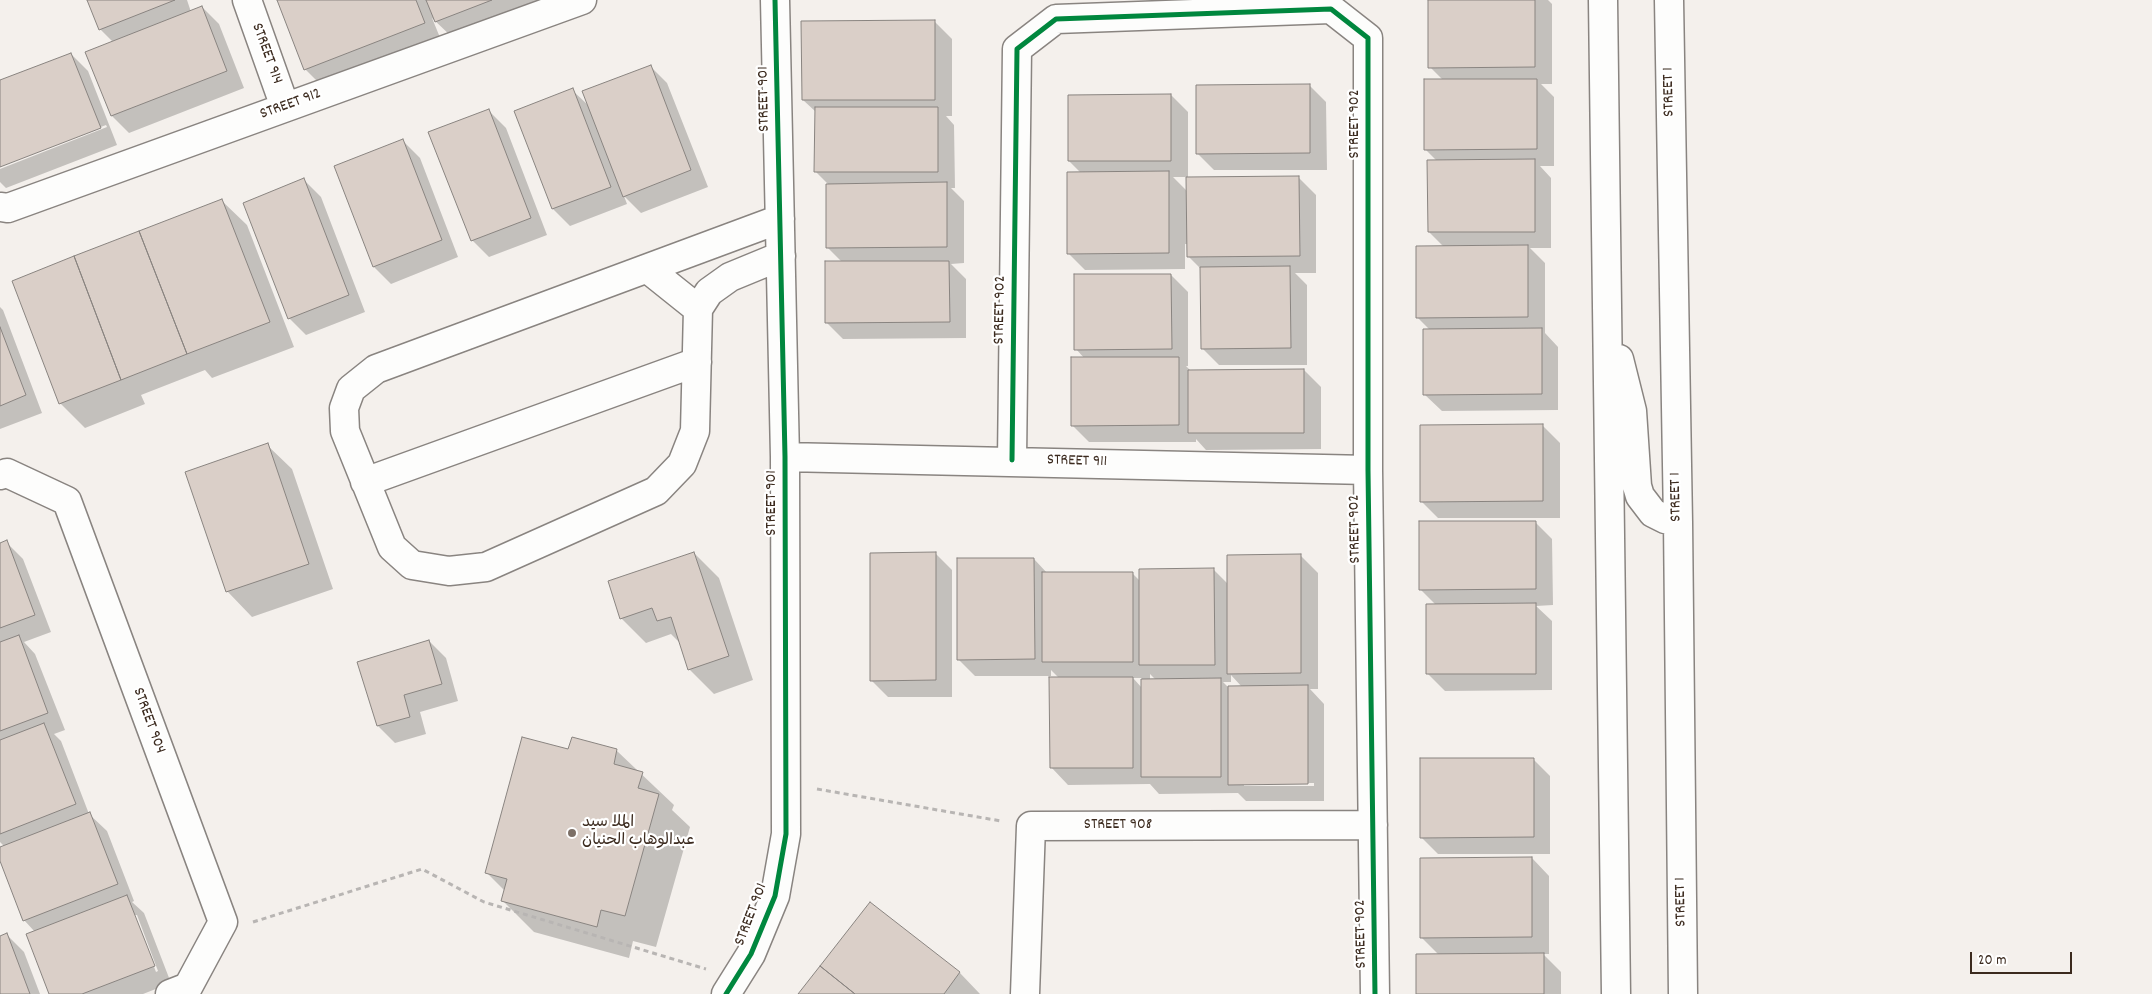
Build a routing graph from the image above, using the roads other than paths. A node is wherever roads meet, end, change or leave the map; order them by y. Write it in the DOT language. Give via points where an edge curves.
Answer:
graph roads {
  1 [pos="247,0"];
  2 [pos="582,0"];
  3 [pos="775,0"];
  4 [pos="1603,0"];
  5 [pos="1669,0"];
  6 [pos="286,107"];
  7 [pos="0,207"];
  8 [pos="780,219"];
  9 [pos="781,256"];
  10 [pos="648,268"];
  11 [pos="698,309"];
  12 [pos="1609,332"];
  13 [pos="697,362"];
  14 [pos="786,456"];
  15 [pos="1012,460"];
  16 [pos="1368,470"];
  17 [pos="0,475"];
  18 [pos="365,482"];
  19 [pos="1678,522"];
  20 [pos="1372,825"];
  21 [pos="732,986"];
  22 [pos="170,994"];
  23 [pos="1026,994"];
  24 [pos="1375,994"];
  25 [pos="1616,994"];
  26 [pos="1683,994"];
  1 -- 6 [label="street, STREET 914"];
  2 -- 6 [label="street, STREET 912"];
  3 -- 8 [label="street, STREET 901"];
  4 -- 12 [label="street"];
  5 -- 19 [label="street, STREET 1"];
  6 -- 7 [label="street, STREET 912" via="8,208"];
  8 -- 9 [label="street, STREET 901"];
  8 -- 10 [label="street"];
  9 -- 11 [label="street" via="730,277 709,292"];
  9 -- 14 [label="street, STREET 901"];
  10 -- 11 [label="street"];
  10 -- 18 [label="street" via="376,370 351,389 344,408 345,431"];
  11 -- 13 [label="street"];
  12 -- 19 [label="street" via="1632,411 1640,496 1653,512"];
  12 -- 25 [label="street"];
  13 -- 18 [label="street"];
  13 -- 18 [label="street" via="695,431 682,464 656,491 486,567 448,571 412,565 392,547"];
  14 -- 15 [label="street, STREET 911"];
  14 -- 21 [label="street, STREET 901" via="786,834 775,896 751,954"];
  15 -- 16 [label="street, STREET 911"];
  15 -- 16 [label="street, STREET 902" via="1016,49 1056,19 1331,9 1368,38"];
  16 -- 20 [label="street, STREET 902"];
  17 -- 22 [label="street, STREET 904" via="7,473 67,501 223,922 188,988"];
  19 -- 26 [label="street, STREET 1"];
  20 -- 23 [label="street, STREET 908" via="1031,826"];
  20 -- 24 [label="street, STREET 902"];
}
